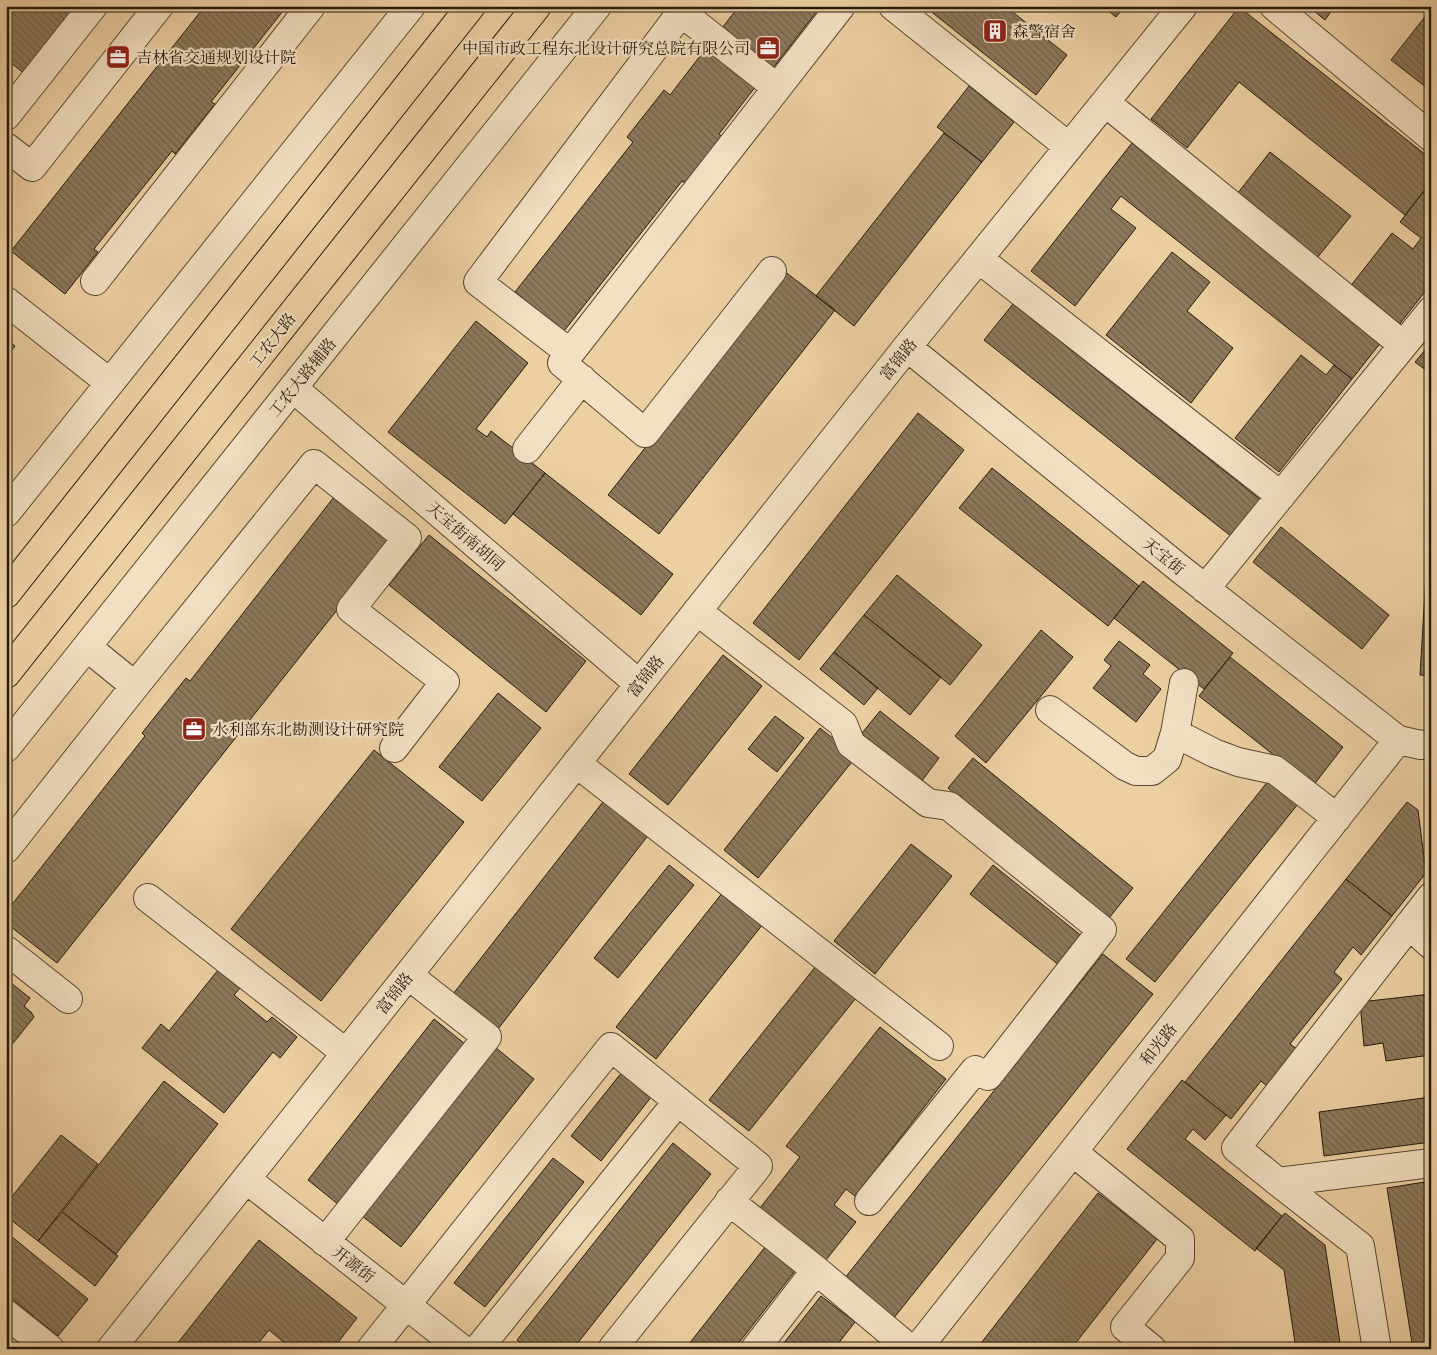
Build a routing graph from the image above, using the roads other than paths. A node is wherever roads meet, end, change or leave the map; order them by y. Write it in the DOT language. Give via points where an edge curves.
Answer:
graph roads {
  1 [pos="93,6"];
  2 [pos="159,6"];
  3 [pos="311,6"];
  4 [pos="411,6"];
  5 [pos="470,6"];
  6 [pos="537,6"];
  7 [pos="597,6"];
  8 [pos="841,6"];
  9 [pos="893,6"];
  10 [pos="1183,6"];
  11 [pos="1274,6"];
  12 [pos="684,10"];
  13 [pos="777,88"];
  14 [pos="1106,102"];
  15 [pos="6,116"];
  16 [pos="1431,137"];
  17 [pos="6,147"];
  18 [pos="1069,147"];
  19 [pos="978,259"];
  20 [pos="772,271"];
  21 [pos="95,281"];
  22 [pos="6,301"];
  23 [pos="1431,311"];
  24 [pos="1403,345"];
  25 [pos="907,347"];
  26 [pos="570,353"];
  27 [pos="582,379"];
  28 [pos="110,384"];
  29 [pos="293,388"];
  30 [pos="528,449"];
  31 [pos="1281,496"];
  32 [pos="6,513"];
  33 [pos="1206,589"];
  34 [pos="6,594"];
  35 [pos="697,611"];
  36 [pos="87,647"];
  37 [pos="6,674"];
  38 [pos="1184,683"];
  39 [pos="639,684"];
  40 [pos="135,686"];
  41 [pos="1050,710"];
  42 [pos="1175,733"];
  43 [pos="1398,740"];
  44 [pos="1431,744"];
  45 [pos="6,748"];
  46 [pos="394,748"];
  47 [pos="576,763"];
  48 [pos="1336,818"];
  49 [pos="6,849"];
  50 [pos="1431,897"];
  51 [pos="148,898"];
  52 [pos="1410,924"];
  53 [pos="1431,945"];
  54 [pos="6,950"];
  55 [pos="408,975"];
  56 [pos="68,999"];
  57 [pos="939,1046"];
  58 [pos="346,1053"];
  59 [pos="678,1101"];
  60 [pos="1073,1152"];
  61 [pos="1431,1163"];
  62 [pos="246,1179"];
  63 [pos="1278,1182"];
  64 [pos="729,1201"];
  65 [pos="869,1201"];
  66 [pos="325,1242"];
  67 [pos="816,1270"];
  68 [pos="406,1305"];
  69 [pos="6,1314"];
  70 [pos="50,1349"];
  71 [pos="111,1349"];
  72 [pos="371,1349"];
  73 [pos="462,1349"];
  74 [pos="478,1349"];
  75 [pos="612,1349"];
  76 [pos="755,1349"];
  77 [pos="910,1349"];
  78 [pos="917,1349"];
  79 [pos="1152,1349"];
  80 [pos="1377,1349"];
  1 -- 15 [label="street"];
  2 -- 17 [label="street" via="32,167"];
  3 -- 21 [label="street"];
  4 -- 28 [label="street"];
  5 -- 34 [label="main road"];
  6 -- 37 [label="main road, 工农大路"];
  7 -- 29 [label="street, 工农大路辅路"];
  8 -- 13 [label="street"];
  9 -- 18 [label="street"];
  10 -- 14 [label="street, 富锦路"];
  11 -- 16 [label="street"];
  12 -- 13 [label="street"];
  12 -- 26 [label="street" via="478,282"];
  13 -- 26 [label="street"];
  14 -- 18 [label="street, 富锦路"];
  14 -- 24 [label="street"];
  18 -- 19 [label="street, 富锦路"];
  19 -- 25 [label="street, 富锦路"];
  19 -- 31 [label="street"];
  20 -- 27 [label="street" via="645,433"];
  22 -- 28 [label="street"];
  23 -- 24 [label="street"];
  24 -- 31 [label="street"];
  25 -- 33 [label="street, 天宝街"];
  25 -- 35 [label="street, 富锦路"];
  26 -- 27 [label="street" via="562,363"];
  27 -- 30 [label="street"];
  28 -- 32 [label="street"];
  29 -- 36 [label="street, 工农大路辅路"];
  29 -- 39 [label="street, 天宝街南胡同"];
  31 -- 33 [label="street"];
  33 -- 43 [label="street, 天宝街"];
  35 -- 39 [label="street, 富锦路"];
  35 -- 65 [label="street" via="843,724 851,744 928,803 949,806 1102,930 988,1076 975,1070"];
  36 -- 40 [label="street"];
  36 -- 45 [label="street, 工农大路辅路"];
  38 -- 42 [label="street"];
  39 -- 47 [label="street, 富锦路"];
  40 -- 46 [label="street" via="314,464 407,538 351,609 444,682"];
  40 -- 49 [label="street"];
  41 -- 42 [label="street" via="1136,772 1152,771 1166,759"];
  42 -- 48 [label="street" via="1238,762 1275,770"];
  43 -- 44 [label="street, 天宝街"];
  43 -- 48 [label="street, 和光路"];
  47 -- 55 [label="street, 富锦路"];
  47 -- 57 [label="street"];
  48 -- 60 [label="street, 和光路"];
  50 -- 52 [label="street"];
  51 -- 58 [label="street"];
  52 -- 53 [label="street"];
  52 -- 63 [label="street" via="1236,1148"];
  54 -- 56 [label="street"];
  55 -- 58 [label="street, 富锦路"];
  55 -- 66 [label="street" via="487,1037"];
  58 -- 62 [label="street, 富锦路"];
  59 -- 64 [label="street" via="758,1166"];
  59 -- 68 [label="street" via="611,1047"];
  59 -- 74 [label="street"];
  60 -- 78 [label="street, 和光路"];
  60 -- 79 [label="street" via="1180,1238 1180,1258 1125,1327"];
  61 -- 63 [label="street"];
  62 -- 66 [label="street, 开源街"];
  62 -- 71 [label="street, 富锦路"];
  63 -- 80 [label="street" via="1360,1246"];
  64 -- 67 [label="street"];
  64 -- 75 [label="street"];
  66 -- 68 [label="street, 开源街"];
  67 -- 76 [label="street"];
  67 -- 77 [label="street"];
  68 -- 72 [label="street"];
  68 -- 73 [label="street, 开源街"];
  69 -- 70 [label="street"];
}
